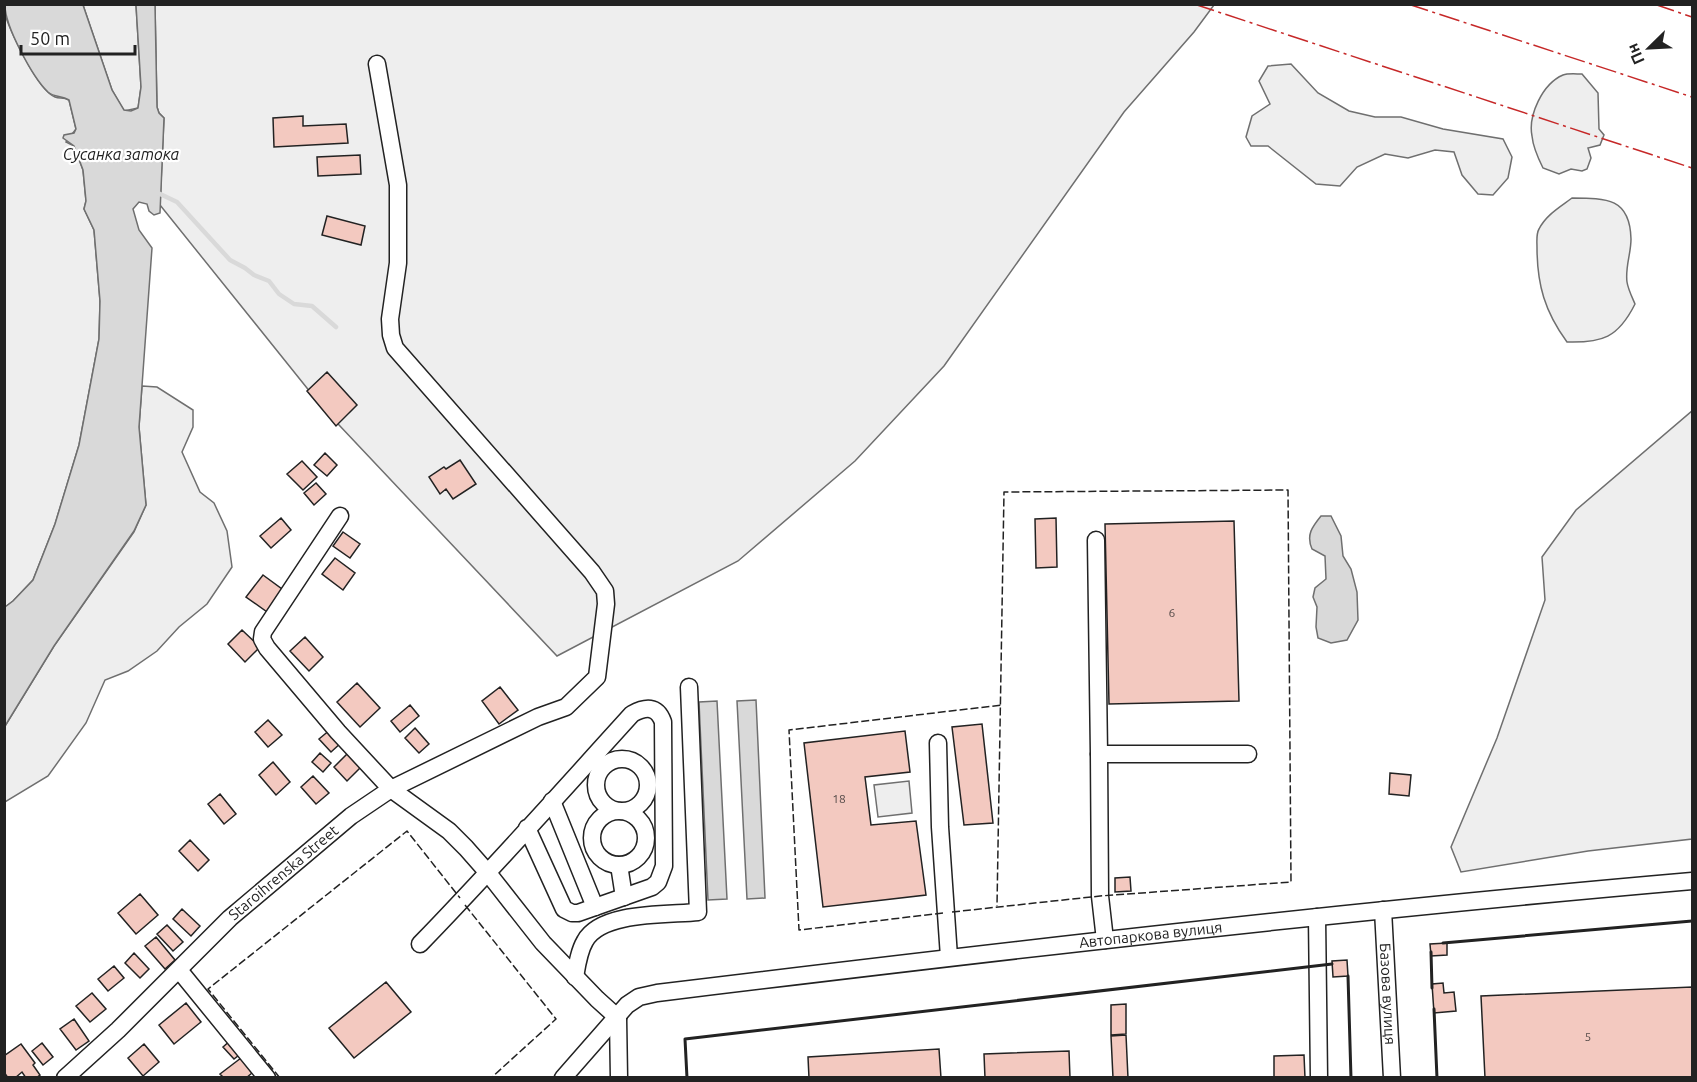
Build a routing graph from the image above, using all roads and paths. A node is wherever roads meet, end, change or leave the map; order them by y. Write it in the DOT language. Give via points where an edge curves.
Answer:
graph roads {
  1 [pos="377,64"];
  2 [pos="340,516"];
  3 [pos="1096,540"];
  4 [pos="689,687"];
  5 [pos="938,743"];
  6 [pos="1099,754"];
  7 [pos="1248,754"];
  8 [pos="391,789"];
  9 [pos="552,801"];
  10 [pos="527,828"];
  11 [pos="619,865"];
  12 [pos="489,873"];
  13 [pos="1692,881"];
  14 [pos="624,897"];
  15 [pos="595,907"];
  16 [pos="1383,910"];
  17 [pos="1317,917"];
  18 [pos="1105,940"];
  19 [pos="420,944"];
  20 [pos="949,957"];
  21 [pos="179,970"];
  22 [pos="575,976"];
  23 [pos="618,1017"];
  24 [pos="65,1077"];
  25 [pos="267,1077"];
  26 [pos="563,1077"];
  27 [pos="619,1077"];
  28 [pos="1319,1077"];
  29 [pos="1392,1077"];
  1 -- 8 [label="street, Staroihrenska Street" via="398,185 398,263 390,319 395,348 592,572 605,591 606,603 597,677 566,707"];
  2 -- 8 [label="street" via="262,639"];
  3 -- 6 [label="street"];
  4 -- 22 [label="street" via="698,912 623,918 605,924 585,940"];
  5 -- 20 [label="street"];
  6 -- 7 [label="street"];
  6 -- 18 [label="street" via="1100,896"];
  8 -- 12 [label="street" via="449,831"];
  8 -- 21 [label="street, Staroihrenska Street" via="351,816 230,918"];
  9 -- 10 [label="street"];
  9 -- 14 [label="street" via="632,714 649,708 661,715 664,866 652,887"];
  9 -- 15 [label="street"];
  10 -- 12 [label="street"];
  10 -- 15 [label="street" via="564,909 579,913"];
  11 -- 11 [label="street" via="599,855 593,834 599,820 620,811 634,815 646,834 639,856"];
  11 -- 14 [label="street"];
  12 -- 19 [label="street"];
  12 -- 22 [label="street" via="543,943"];
  13 -- 16 [label="street, Автопаркова вулиця"];
  14 -- 15 [label="street"];
  16 -- 17 [label="street, Автопаркова вулиця"];
  16 -- 29 [label="street, Базова вулиця"];
  17 -- 18 [label="street, Автопаркова вулиця"];
  17 -- 28 [label="street"];
  18 -- 20 [label="street, Автопаркова вулиця"];
  20 -- 23 [label="street, Автопаркова вулиця" via="657,993 639,997"];
  21 -- 24 [label="street, Staroihrenska Street"];
  21 -- 25 [label="street"];
  22 -- 23 [label="street"];
  23 -- 26 [label="street, Автопаркова вулиця"];
  23 -- 27 [label="street"];
}
